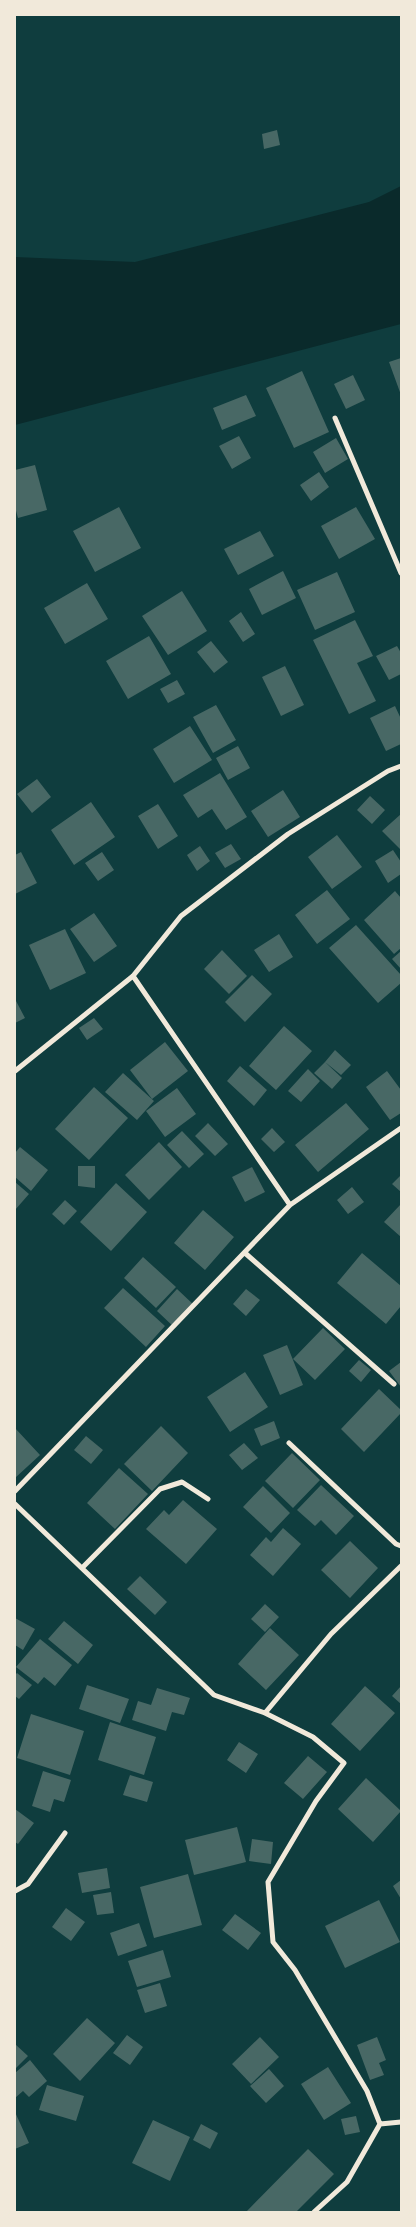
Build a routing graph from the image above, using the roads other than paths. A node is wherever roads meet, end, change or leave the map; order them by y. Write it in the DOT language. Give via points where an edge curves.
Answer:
graph roads {
  1 [pos="335,418"];
  2 [pos="401,573"];
  3 [pos="401,766"];
  4 [pos="133,976"];
  5 [pos="15,1071"];
  6 [pos="401,1128"];
  7 [pos="290,1205"];
  8 [pos="245,1253"];
  9 [pos="394,1384"];
  10 [pos="289,1443"];
  11 [pos="15,1491"];
  12 [pos="208,1498"];
  13 [pos="15,1504"];
  14 [pos="401,1546"];
  15 [pos="401,1566"];
  16 [pos="83,1567"];
  17 [pos="265,1713"];
  18 [pos="66,1833"];
  19 [pos="15,1891"];
  20 [pos="401,2122"];
  21 [pos="380,2124"];
  22 [pos="314,2212"];
  1 -- 2 [label="street"];
  3 -- 4 [label="street" via="288,834 181,916"];
  4 -- 5 [label="street"];
  4 -- 7 [label="street"];
  6 -- 7 [label="street"];
  7 -- 8 [label="street"];
  8 -- 9 [label="street"];
  8 -- 11 [label="street"];
  10 -- 14 [label="street"];
  12 -- 16 [label="street" via="182,1482 160,1489"];
  13 -- 16 [label="street"];
  15 -- 17 [label="street" via="331,1634"];
  16 -- 17 [label="street" via="158,1644 214,1695"];
  17 -- 21 [label="street" via="313,1736 344,1763 316,1801 268,1882 273,1942 295,1970 367,2090"];
  18 -- 19 [label="street" via="28,1884"];
  20 -- 21 [label="street"];
  21 -- 22 [label="street" via="347,2182"];
}
